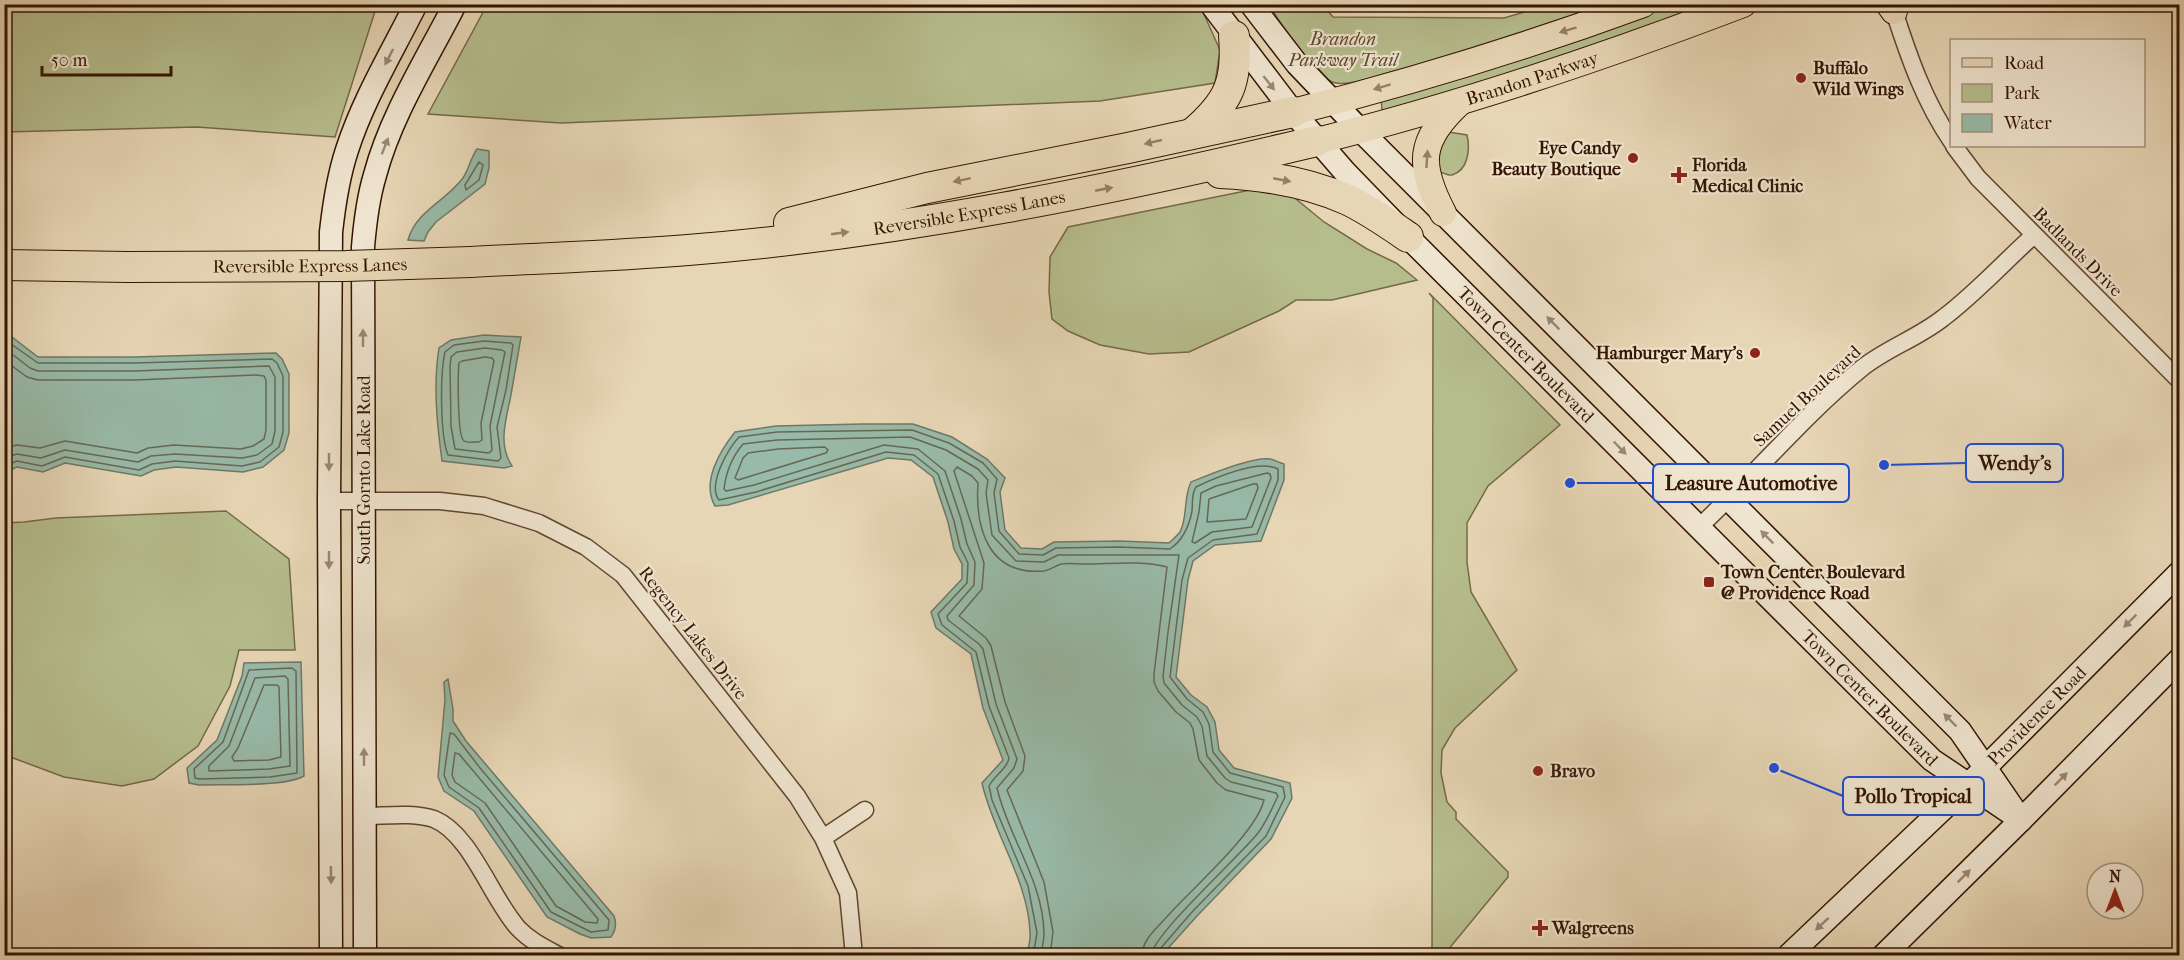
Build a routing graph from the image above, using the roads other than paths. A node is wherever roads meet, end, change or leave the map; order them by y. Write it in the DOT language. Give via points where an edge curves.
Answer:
graph roads {
  1 [pos="416,4"];
  2 [pos="455,4"];
  3 [pos="1211,4"];
  4 [pos="1251,4"];
  5 [pos="1643,4"];
  6 [pos="1743,4"];
  7 [pos="1892,7"];
  8 [pos="1234,36"];
  9 [pos="1333,102"];
  10 [pos="1460,102"];
  11 [pos="1293,112"];
  12 [pos="1360,130"];
  13 [pos="1193,133"];
  14 [pos="1950,139"];
  15 [pos="1317,141"];
  16 [pos="1955,147"];
  17 [pos="1181,173"];
  18 [pos="1443,213"];
  19 [pos="2034,235"];
  20 [pos="1408,237"];
  21 [pos="615,255"];
  22 [pos="4,265"];
  23 [pos="2180,381"];
  24 [pos="1729,499"];
  25 [pos="329,501"];
  26 [pos="364,501"];
  27 [pos="1698,528"];
  28 [pos="2180,572"];
  29 [pos="2180,659"];
  30 [pos="1986,767"];
  31 [pos="1968,784"];
  32 [pos="865,810"];
  33 [pos="364,816"];
  34 [pos="2020,820"];
  35 [pos="823,838"];
  36 [pos="331,956"];
  37 [pos="364,956"];
  38 [pos="560,956"];
  39 [pos="854,956"];
  40 [pos="1788,956"];
  41 [pos="1883,956"];
  1 -- 25 [label="street, South Gornto Lake Road, one-way" via="357,122 334,206 329,299"];
  26 -- 2 [label="street, South Gornto Lake Road, one-way" via="366,218 386,141"];
  3 -- 8 [label="street, Town Center Boulevard"];
  4 -- 9 [label="street, Town Center Boulevard" via="1297,64"];
  5 -- 9 [label="main road, Brandon Parkway, one-way" via="1571,30"];
  6 -- 10 [label="main road, Brandon Parkway"];
  7 -- 14 [label="street" via="1917,78"];
  8 -- 11 [label="street, Town Center Boulevard, one-way"];
  8 -- 13 [label="highway" via="1234,76 1228,93 1219,108"];
  9 -- 11 [label="main road, Brandon Parkway"];
  9 -- 12 [label="street, Town Center Boulevard"];
  10 -- 12 [label="main road, Brandon Parkway"];
  18 -- 10 [label="main road, one-way" via="1429,184 1425,160 1434,130"];
  11 -- 13 [label="highway, Reversible Express Lanes"];
  11 -- 15 [label="street, Town Center Boulevard"];
  12 -- 15 [label="main road, Brandon Parkway"];
  12 -- 18 [label="street, Town Center Boulevard"];
  13 -- 21 [label="highway, Reversible Express Lanes, one-way" via="938,185 803,220"];
  15 -- 17 [label="highway, Reversible Express Lanes"];
  15 -- 20 [label="street, Town Center Boulevard"];
  16 -- 19 [label="street, Badlands Drive" via="1978,178"];
  17 -- 20 [label="highway, one-way" via="1261,176 1304,185 1348,200"];
  21 -- 17 [label="highway, Reversible Express Lanes, one-way" via="796,239 914,223"];
  24 -- 18 [label="street, Town Center Boulevard, one-way"];
  19 -- 23 [label="street, Badlands Drive"];
  19 -- 24 [label="street, Samuel Boulevard" via="1945,317 1860,369"];
  20 -- 27 [label="street, Town Center Boulevard, one-way"];
  21 -- 22 [label="highway, Reversible Express Lanes, bridge" via="212,267"];
  24 -- 27 [label="street, Samuel Boulevard"];
  30 -- 24 [label="street, Town Center Boulevard, one-way" via="1960,731"];
  25 -- 26 [label="street, Regency Lakes Drive"];
  25 -- 36 [label="street, South Gornto Lake Road, one-way"];
  33 -- 26 [label="street, South Gornto Lake Road, one-way"];
  26 -- 35 [label="street, Regency Lakes Drive" via="440,501 484,506 539,523 586,547 623,575 797,796"];
  27 -- 31 [label="street, Town Center Boulevard" via="1932,760"];
  28 -- 30 [label="street, Providence Road, one-way"];
  34 -- 29 [label="street, one-way"];
  30 -- 31 [label="street, Providence Road"];
  30 -- 34 [label="street, Town Center Boulevard"];
  31 -- 34 [label="street, Town Center Boulevard"];
  31 -- 40 [label="street, Providence Road, one-way"];
  32 -- 35 [label="street"];
  33 -- 37 [label="street, South Gornto Lake Road"];
  33 -- 38 [label="street" via="417,816 443,823 454,831 518,928"];
  41 -- 34 [label="street, one-way"];
  35 -- 39 [label="street, Regency Lakes Drive" via="848,893"];
}
